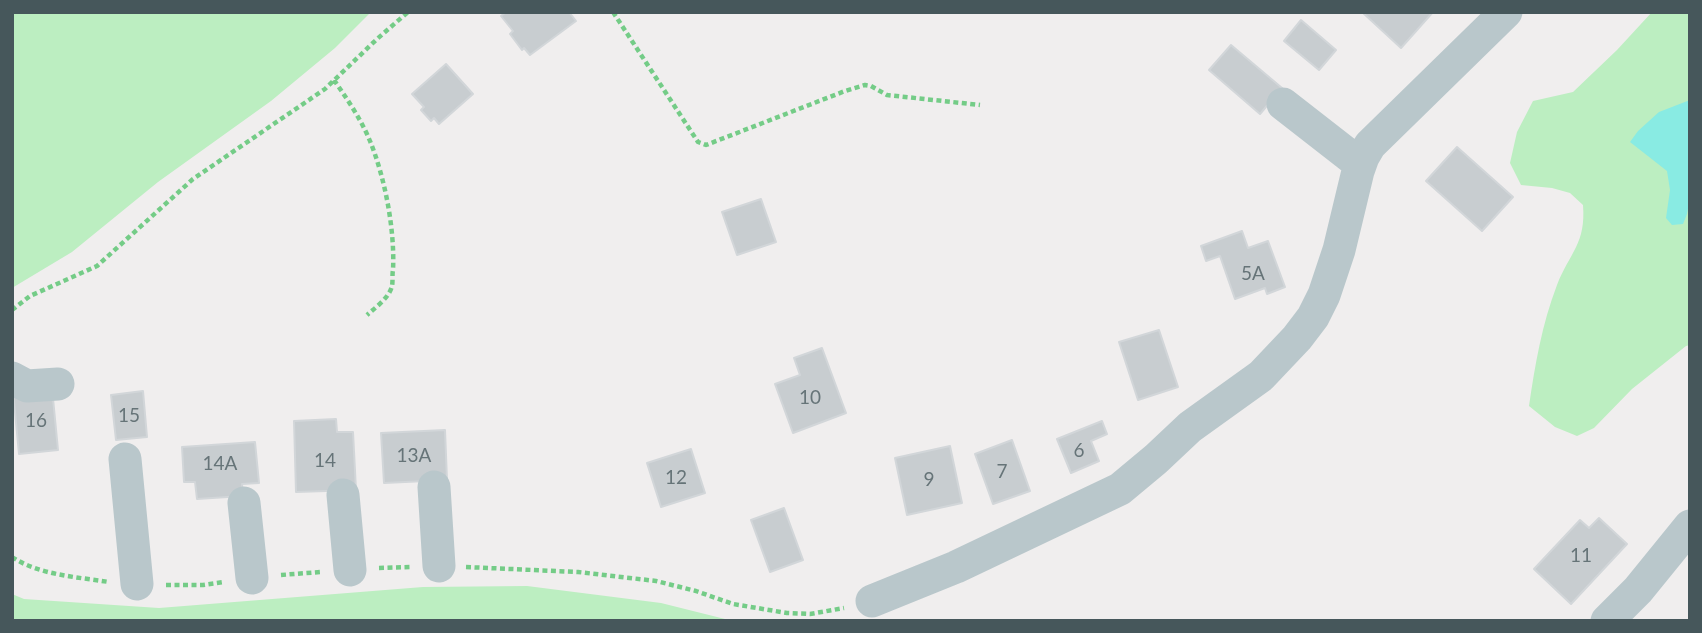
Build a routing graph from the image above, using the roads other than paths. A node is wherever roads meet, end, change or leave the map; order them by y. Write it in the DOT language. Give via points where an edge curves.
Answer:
graph roads {
  1 [pos="1506,12"];
  2 [pos="1283,104"];
  3 [pos="1360,164"];
  4 [pos="12,379"];
  5 [pos="58,384"];
  6 [pos="125,459"];
  7 [pos="434,487"];
  8 [pos="343,495"];
  9 [pos="244,503"];
  10 [pos="1690,526"];
  11 [pos="439,566"];
  12 [pos="350,570"];
  13 [pos="252,578"];
  14 [pos="136,584"];
  15 [pos="872,601"];
  16 [pos="1607,621"];
  1 -- 3 [label="street" via="1370,145"];
  2 -- 3 [label="street"];
  3 -- 15 [label="street" via="1324,295 1297,338 1261,376 1190,428 1120,489 956,567"];
  4 -- 5 [label="street" via="27,386"];
  6 -- 14 [label="street"];
  7 -- 11 [label="street"];
  8 -- 12 [label="street"];
  9 -- 13 [label="street"];
  10 -- 16 [label="street"];
}
